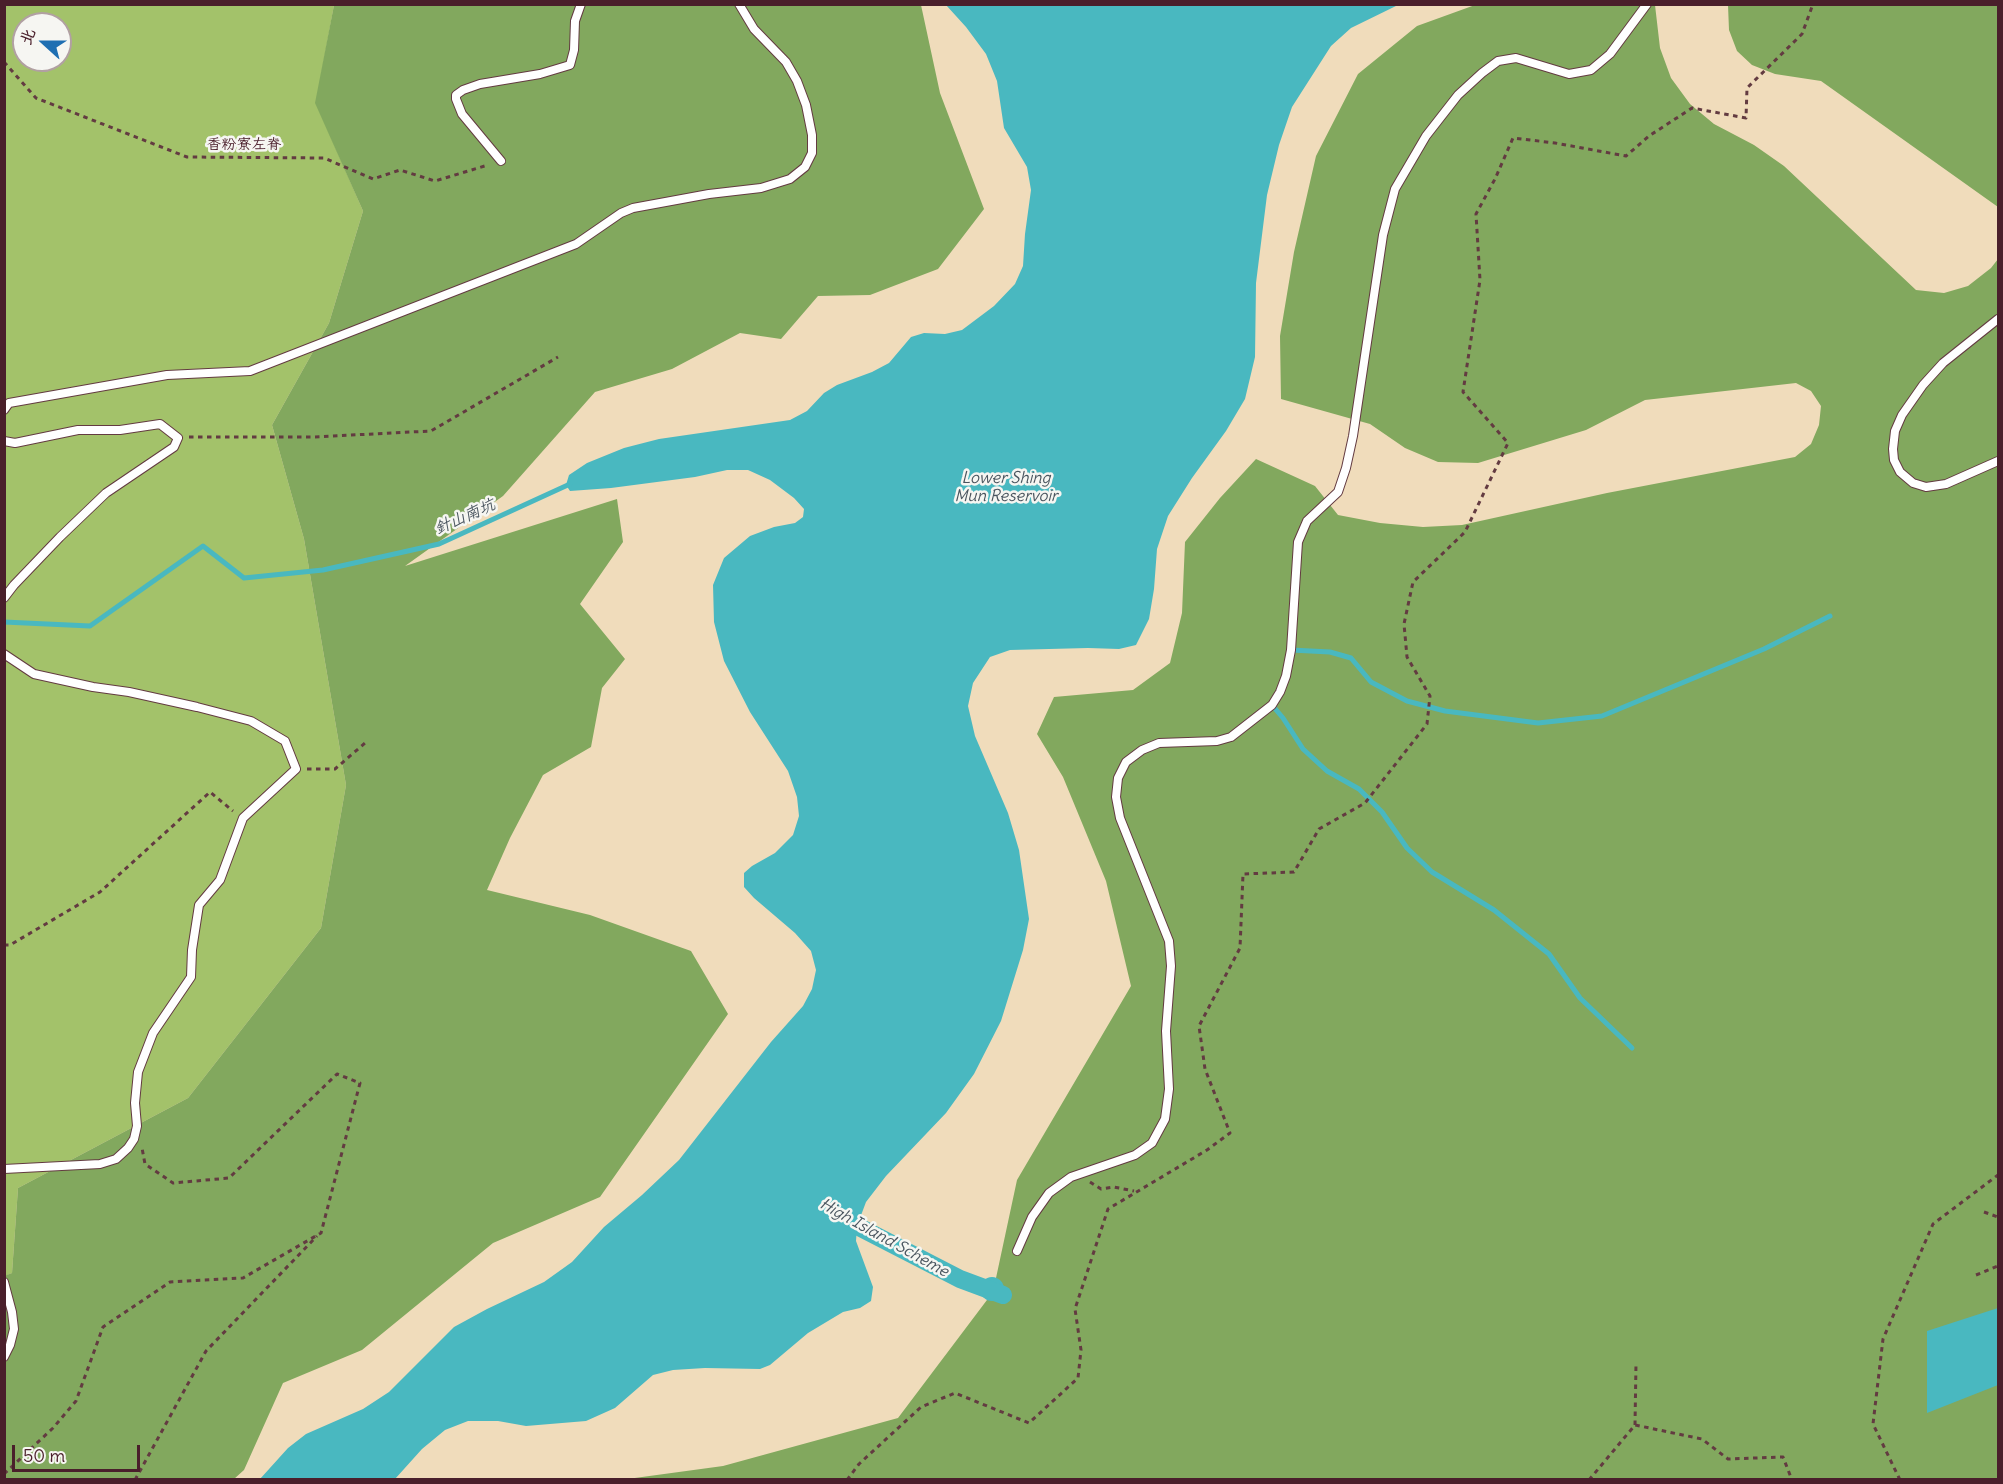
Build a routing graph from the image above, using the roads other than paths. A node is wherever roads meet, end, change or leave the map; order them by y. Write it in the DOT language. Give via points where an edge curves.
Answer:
graph roads {
  1 [pos="581,4"];
  2 [pos="739,4"];
  3 [pos="1647,4"];
  4 [pos="501,161"];
  5 [pos="1998,319"];
  6 [pos="4,410"];
  7 [pos="4,441"];
  8 [pos="1998,461"];
  9 [pos="4,598"];
  10 [pos="4,654"];
  11 [pos="4,1168"];
  12 [pos="1017,1251"];
  13 [pos="4,1282"];
  14 [pos="4,1357"];
  1 -- 4 [label="lane" via="570,65 480,84 456,95 462,114"];
  2 -- 6 [label="lane" via="754,28 786,62 806,105 812,153 805,167 790,179 767,187 633,208 576,244 250,370 167,375 9,403"];
  3 -- 12 [label="lane" via="1610,54 1591,69 1569,74 1516,58 1498,61 1458,95 1425,136 1395,189 1383,235 1347,468 1338,492 1307,521 1298,542 1291,650 1280,692 1272,705 1231,737 1217,741 1159,742 1126,762 1118,778 1120,818 1169,941 1172,966 1166,1031 1169,1089 1165,1119 1152,1143 1135,1155 1071,1177 1049,1193 1032,1217"];
  5 -- 8 [label="lane" via="1943,363 1923,385 1899,422 1893,449 1900,472 1913,483 1926,487 1946,484"];
  7 -- 9 [label="lane" via="15,443 78,430 120,430 160,424 178,438 174,447 106,493"];
  10 -- 11 [label="lane" via="34,674 250,721 285,741 296,769 243,818 220,880 198,905 191,977 153,1033 138,1072 137,1126 128,1148 106,1163"];
  13 -- 14 [label="lane" via="14,1329"];
}
